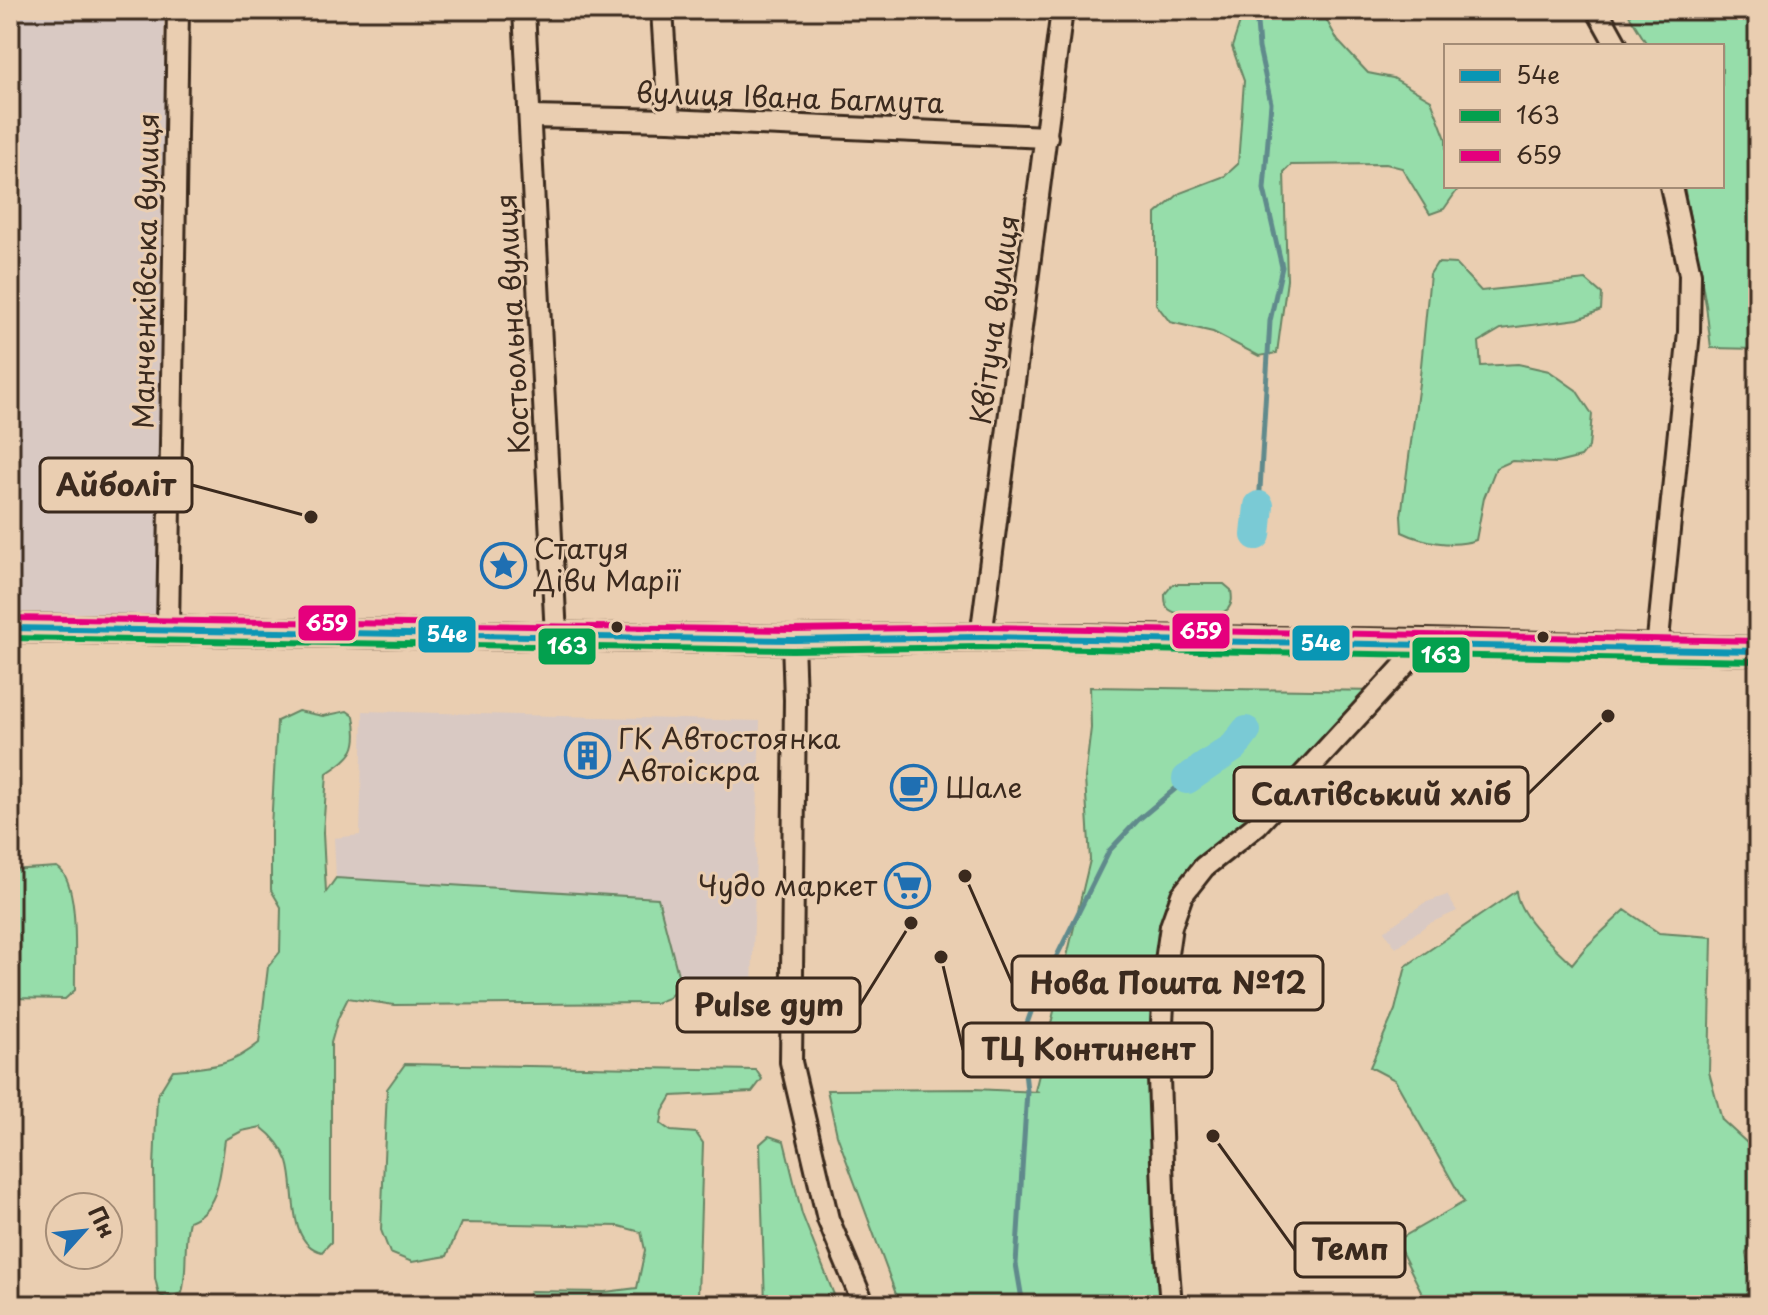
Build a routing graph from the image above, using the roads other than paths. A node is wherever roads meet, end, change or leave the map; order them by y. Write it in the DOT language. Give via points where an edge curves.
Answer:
graph roads {
  1 [pos="178,10"];
  2 [pos="524,10"];
  3 [pos="662,10"];
  4 [pos="1062,10"];
  5 [pos="1597,10"];
  6 [pos="1616,44"];
  7 [pos="531,117"];
  8 [pos="669,120"];
  9 [pos="1047,137"];
  10 [pos="1671,188"];
  11 [pos="10,628"];
  12 [pos="168,629"];
  13 [pos="556,636"];
  14 [pos="981,637"];
  15 [pos="793,640"];
  16 [pos="1425,643"];
  17 [pos="1657,649"];
  18 [pos="1758,651"];
  19 [pos="864,1305"];
  20 [pos="1171,1305"];
  1 -- 12 [label="street, Манченківська вулиця"];
  2 -- 7 [label="street, Костьольна вулиця"];
  3 -- 8 [label="street"];
  4 -- 9 [label="street, Квітуча вулиця"];
  5 -- 6 [label="street"];
  7 -- 8 [label="street, вулиця Івана Багмута"];
  7 -- 13 [label="street, Костьольна вулиця"];
  8 -- 9 [label="street, вулиця Івана Багмута"];
  9 -- 14 [label="street, Квітуча вулиця"];
  10 -- 17 [label="street" via="1690,274 1689,332"];
  11 -- 12 [label="main road"];
  12 -- 13 [label="main road"];
  13 -- 15 [label="main road"];
  14 -- 15 [label="main road"];
  14 -- 16 [label="main road"];
  15 -- 19 [label="street" via="791,1062 828,1219"];
  16 -- 17 [label="main road"];
  16 -- 20 [label="street" via="1257,825 1204,867 1182,895 1165,968 1159,1078"];
  17 -- 18 [label="main road"];
}
